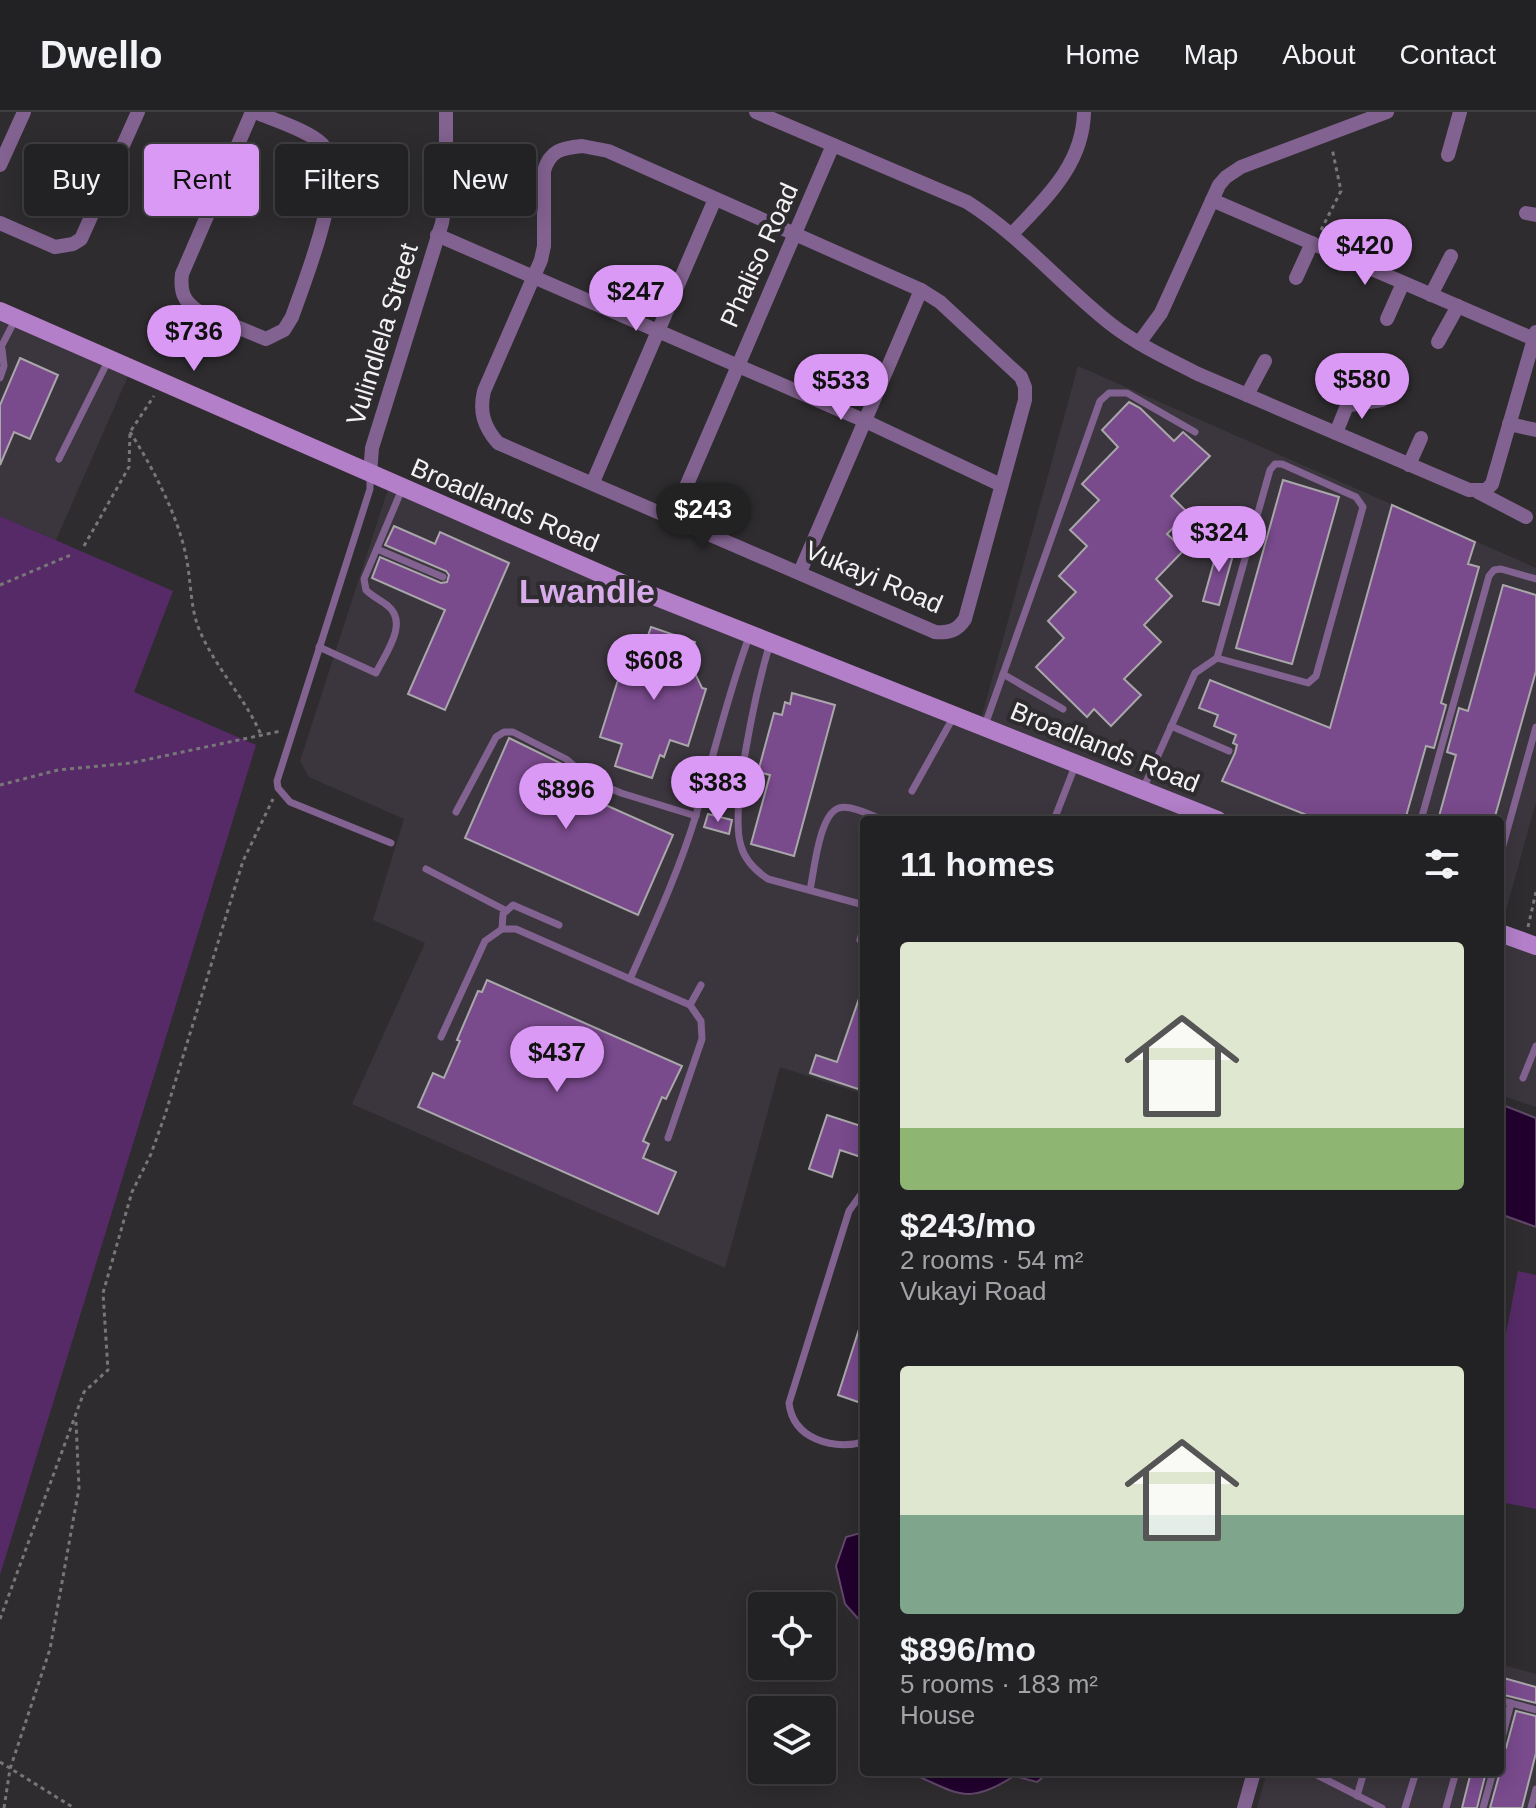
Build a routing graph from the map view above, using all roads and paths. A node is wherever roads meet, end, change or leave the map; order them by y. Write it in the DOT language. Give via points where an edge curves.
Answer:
graph roads {
  1 [pos="24,112"];
  2 [pos="138,112"];
  3 [pos="254,112"];
  4 [pos="446,112"];
  5 [pos="756,112"];
  6 [pos="1084,112"];
  7 [pos="1387,112"];
  8 [pos="1460,112"];
  9 [pos="1328,134"];
  10 [pos="833,145"];
  11 [pos="1448,155"];
  12 [pos="0,165"];
  13 [pos="715,199"];
  14 [pos="1212,200"];
  15 [pos="0,223"];
  16 [pos="795,233"];
  17 [pos="437,235"];
  18 [pos="1011,235"];
  19 [pos="1312,243"];
  20 [pos="1451,256"];
  21 [pos="534,276"];
  22 [pos="1296,278"];
  23 [pos="1403,283"];
  24 [pos="921,290"];
  25 [pos="1431,295"];
  26 [pos="1458,306"];
  27 [pos="8,314"];
  28 [pos="1387,319"];
  29 [pos="658,330"];
  30 [pos="1535,336"];
  31 [pos="1438,342"];
  32 [pos="1139,343"];
  33 [pos="1,349"];
  34 [pos="109,359"];
  35 [pos="1265,361"];
  36 [pos="737,365"];
  37 [pos="0,378"];
  38 [pos="163,382"];
  39 [pos="1247,395"];
  40 [pos="1382,400"];
  41 [pos="863,420"];
  42 [pos="1509,424"];
  43 [pos="1536,430"];
  44 [pos="130,432"];
  45 [pos="1195,432"];
  46 [pos="1336,433"];
  47 [pos="1421,438"];
  48 [pos="59,459"];
  49 [pos="1409,465"];
  50 [pos="370,474"];
  51 [pos="593,482"];
  52 [pos="1001,485"];
  53 [pos="402,489"];
  54 [pos="1478,492"];
  55 [pos="673,517"];
  56 [pos="1526,517"];
  57 [pos="84,546"];
  58 [pos="377,549"];
  59 [pos="73,554"];
  60 [pos="800,572"];
  61 [pos="443,577"];
  62 [pos="1536,579"];
  63 [pos="0,585"];
  64 [pos="750,633"];
  65 [pos="771,642"];
  66 [pos="319,647"];
  67 [pos="1217,658"];
  68 [pos="1003,674"];
  69 [pos="1063,709"];
  70 [pos="955,714"];
  71 [pos="985,726"];
  72 [pos="1171,726"];
  73 [pos="1536,727"];
  74 [pos="293,728"];
  75 [pos="261,735"];
  76 [pos="1229,751"];
  77 [pos="1076,763"];
  78 [pos="0,785"];
  79 [pos="278,788"];
  80 [pos="912,791"];
  81 [pos="1143,791"];
  82 [pos="456,812"];
  83 [pos="696,816"];
  84 [pos="873,816"];
  85 [pos="1056,816"];
  86 [pos="1201,816"];
  87 [pos="1422,816"];
  88 [pos="1504,842"];
  89 [pos="391,843"];
  90 [pos="426,869"];
  91 [pos="810,890"];
  92 [pos="1536,892"];
  93 [pos="860,904"];
  94 [pos="505,910"];
  95 [pos="559,925"];
  96 [pos="502,929"];
  97 [pos="1504,934"];
  98 [pos="1530,944"];
  99 [pos="630,979"];
  100 [pos="701,985"];
  101 [pos="690,1005"];
  102 [pos="441,1037"];
  103 [pos="1536,1046"];
  104 [pos="1523,1078"];
  105 [pos="668,1138"];
  106 [pos="860,1196"];
  107 [pos="76,1417"];
  108 [pos="860,1442"];
  109 [pos="0,1619"];
  110 [pos="1504,1701"];
  111 [pos="1511,1703"];
  112 [pos="1536,1710"];
  113 [pos="1504,1730"];
  114 [pos="0,1762"];
  115 [pos="10,1769"];
  116 [pos="1253,1776"];
  117 [pos="1319,1776"];
  118 [pos="1363,1776"];
  119 [pos="1415,1776"];
  120 [pos="1455,1776"];
  121 [pos="1492,1776"];
  122 [pos="1536,1789"];
  123 [pos="1357,1796"];
  124 [pos="4,1808"];
  125 [pos="74,1808"];
  126 [pos="1244,1808"];
  127 [pos="1382,1808"];
  128 [pos="1405,1808"];
  129 [pos="1446,1808"];
  130 [pos="1483,1808"];
  131 [pos="1531,1808"];
  1 -- 12 [label="street"];
  2 -- 15 [label="street" via="81,239 55,247"];
  3 -- 3 [label="street" via="182,274 181,291 198,311 266,339 284,330 292,317 327,210 330,160 322,143"];
  4 -- 17 [label="street, Vulindlela Street" via="446,196"];
  5 -- 10 [label="street"];
  6 -- 18 [label="street" via="1062,180"];
  7 -- 9 [label="street"];
  8 -- 11 [label="street"];
  9 -- 14 [label="street" via="1241,167 1226,177"];
  9 -- 19 [label="path" via="1341,191"];
  10 -- 16 [label="street, Phaliso Road"];
  10 -- 18 [label="street" via="967,202"];
  13 -- 16 [label="street, Vukayi Road"];
  13 -- 21 [label="street, Vukayi Road" via="608,151 560,148 544,171 544,246"];
  13 -- 29 [label="street"];
  14 -- 19 [label="street"];
  14 -- 32 [label="street" via="1161,313"];
  16 -- 24 [label="street, Vukayi Road"];
  16 -- 36 [label="street, Phaliso Road"];
  17 -- 21 [label="street"];
  17 -- 50 [label="street, Vulindlela Street" via="372,448"];
  18 -- 32 [label="street"];
  19 -- 22 [label="street"];
  19 -- 23 [label="street"];
  20 -- 25 [label="street"];
  21 -- 29 [label="street"];
  21 -- 51 [label="street, Vukayi Road" via="484,391 482,416 498,443"];
  23 -- 25 [label="street"];
  23 -- 28 [label="street"];
  24 -- 41 [label="street"];
  24 -- 52 [label="street, Vukayi Road" via="1012,367 1025,387"];
  25 -- 26 [label="street"];
  26 -- 30 [label="street"];
  26 -- 31 [label="street"];
  27 -- 33 [label="lane"];
  27 -- 34 [label="main road, Broadlands Road"];
  29 -- 36 [label="street"];
  29 -- 51 [label="street"];
  30 -- 42 [label="street"];
  32 -- 39 [label="street"];
  33 -- 37 [label="lane"];
  34 -- 38 [label="main road, Broadlands Road"];
  34 -- 48 [label="lane"];
  35 -- 39 [label="street"];
  36 -- 41 [label="street"];
  36 -- 55 [label="street, Phaliso Road"];
  38 -- 44 [label="path"];
  38 -- 50 [label="main road, Broadlands Road"];
  39 -- 46 [label="street"];
  40 -- 46 [label="street" via="1350,405"];
  41 -- 52 [label="street"];
  41 -- 60 [label="street"];
  42 -- 43 [label="street"];
  42 -- 54 [label="street" via="1492,484"];
  44 -- 57 [label="path" via="129,467"];
  44 -- 75 [label="path" via="153,467 186,552 197,625"];
  45 -- 68 [label="lane" via="1127,393 1115,391 1100,401"];
  46 -- 49 [label="street"];
  47 -- 49 [label="street"];
  49 -- 54 [label="street"];
  50 -- 53 [label="main road, Broadlands Road"];
  50 -- 66 [label="lane" via="370,489"];
  51 -- 55 [label="street, Vukayi Road"];
  52 -- 60 [label="street, Vukayi Road" via="965,619 953,631 935,632"];
  53 -- 58 [label="lane"];
  53 -- 64 [label="main road, Broadlands Road"];
  54 -- 56 [label="street"];
  55 -- 60 [label="street, Vukayi Road"];
  58 -- 61 [label="lane"];
  58 -- 66 [label="lane" via="365,585 398,619 376,673"];
  59 -- 63 [label="path"];
  62 -- 87 [label="lane" via="1501,569 1489,576"];
  64 -- 65 [label="main road, Broadlands Road"];
  64 -- 83 [label="lane"];
  65 -- 70 [label="main road, Broadlands Road"];
  65 -- 91 [label="lane" via="758,682 738,835 756,871"];
  66 -- 74 [label="lane"];
  67 -- 67 [label="lane" via="1272,466 1282,464 1360,500 1363,510 1314,679 1304,683"];
  67 -- 72 [label="lane" via="1195,673"];
  68 -- 69 [label="lane"];
  68 -- 71 [label="lane"];
  70 -- 71 [label="main road, Broadlands Road"];
  70 -- 80 [label="lane"];
  71 -- 77 [label="main road, Broadlands Road"];
  72 -- 76 [label="lane"];
  72 -- 81 [label="lane"];
  73 -- 88 [label="lane"];
  74 -- 75 [label="path"];
  74 -- 79 [label="lane"];
  75 -- 78 [label="path"];
  77 -- 81 [label="main road, Broadlands Road"];
  77 -- 85 [label="lane"];
  79 -- 89 [label="lane" via="290,802"];
  79 -- 107 [label="path" via="243,861 165,1115 132,1192 103,1293 108,1370 84,1392"];
  81 -- 86 [label="main road, Broadlands Road"];
  82 -- 83 [label="lane" via="496,737 513,732 566,759 591,780"];
  83 -- 99 [label="lane"];
  84 -- 91 [label="lane" via="849,808 834,810 824,822"];
  90 -- 94 [label="lane"];
  91 -- 93 [label="lane"];
  92 -- 98 [label="path"];
  94 -- 95 [label="lane" via="516,905"];
  94 -- 96 [label="lane"];
  96 -- 99 [label="lane" via="516,929"];
  96 -- 102 [label="lane" via="485,941"];
  97 -- 98 [label="main road"];
  99 -- 101 [label="lane"];
  100 -- 101 [label="lane"];
  101 -- 105 [label="lane" via="701,1021 702,1039"];
  103 -- 104 [label="lane"];
  106 -- 108 [label="lane" via="849,1211 789,1403 795,1424 806,1435 833,1445"];
  107 -- 109 [label="path"];
  107 -- 115 [label="path" via="79,1488 50,1649"];
  110 -- 111 [label="lane"];
  111 -- 112 [label="lane"];
  111 -- 113 [label="lane"];
  114 -- 115 [label="path"];
  115 -- 124 [label="path"];
  115 -- 125 [label="path"];
  116 -- 126 [label="street"];
  117 -- 123 [label="lane"];
  118 -- 123 [label="lane"];
  119 -- 128 [label="lane"];
  120 -- 129 [label="lane"];
  121 -- 130 [label="lane"];
  122 -- 131 [label="lane"];
  123 -- 127 [label="lane"];
}
